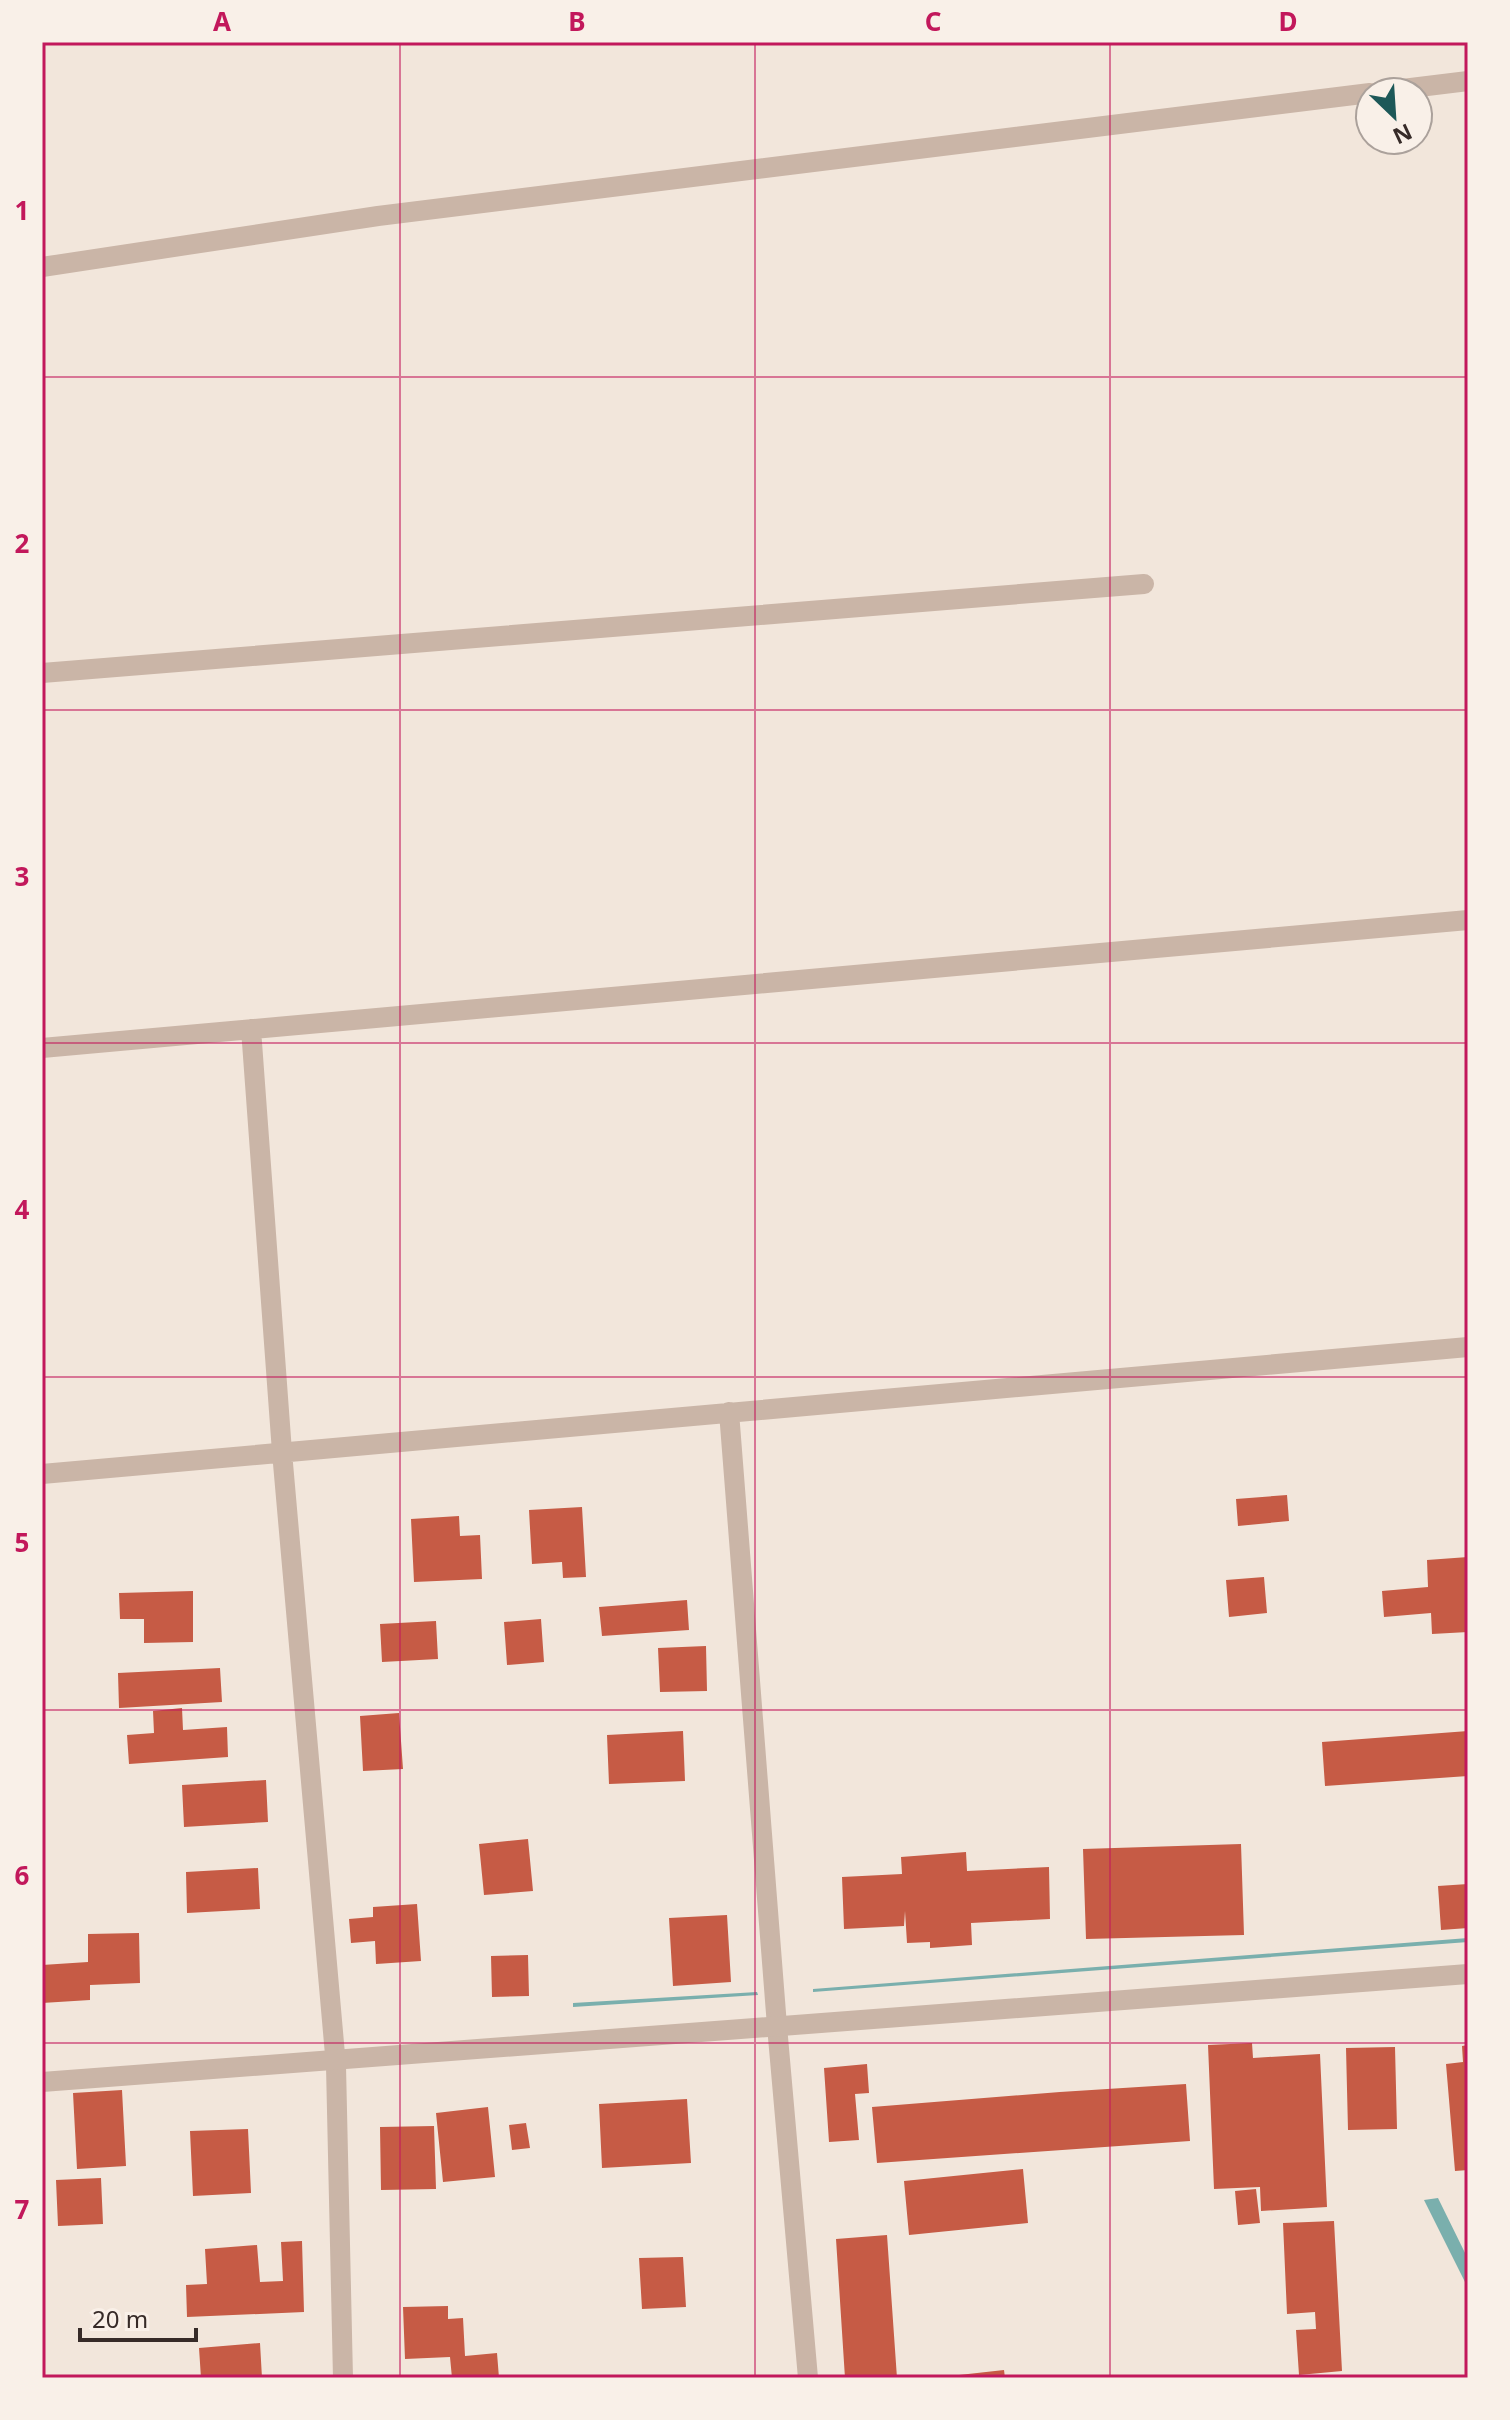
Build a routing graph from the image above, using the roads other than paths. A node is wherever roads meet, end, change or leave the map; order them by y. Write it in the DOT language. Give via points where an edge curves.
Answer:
graph roads {
  1 [pos="1468,81"];
  2 [pos="1434,85"];
  3 [pos="1354,95"];
  4 [pos="42,267"];
  5 [pos="1144,584"];
  6 [pos="42,673"];
  7 [pos="1468,920"];
  8 [pos="251,1029"];
  9 [pos="42,1048"];
  10 [pos="1468,1347"];
  11 [pos="729,1412"];
  12 [pos="282,1452"];
  13 [pos="42,1474"];
  14 [pos="1468,1974"];
  15 [pos="777,2026"];
  16 [pos="335,2060"];
  17 [pos="42,2082"];
  18 [pos="343,2378"];
  19 [pos="808,2378"];
  1 -- 2 [label="street"];
  3 -- 4 [label="street" via="378,216"];
  5 -- 6 [label="street"];
  7 -- 8 [label="street"];
  8 -- 9 [label="street"];
  8 -- 12 [label="street"];
  10 -- 11 [label="street"];
  11 -- 12 [label="street"];
  11 -- 15 [label="street"];
  12 -- 13 [label="street"];
  12 -- 16 [label="street"];
  14 -- 15 [label="street"];
  15 -- 16 [label="street"];
  15 -- 19 [label="street"];
  16 -- 17 [label="street"];
  16 -- 18 [label="street"];
}
